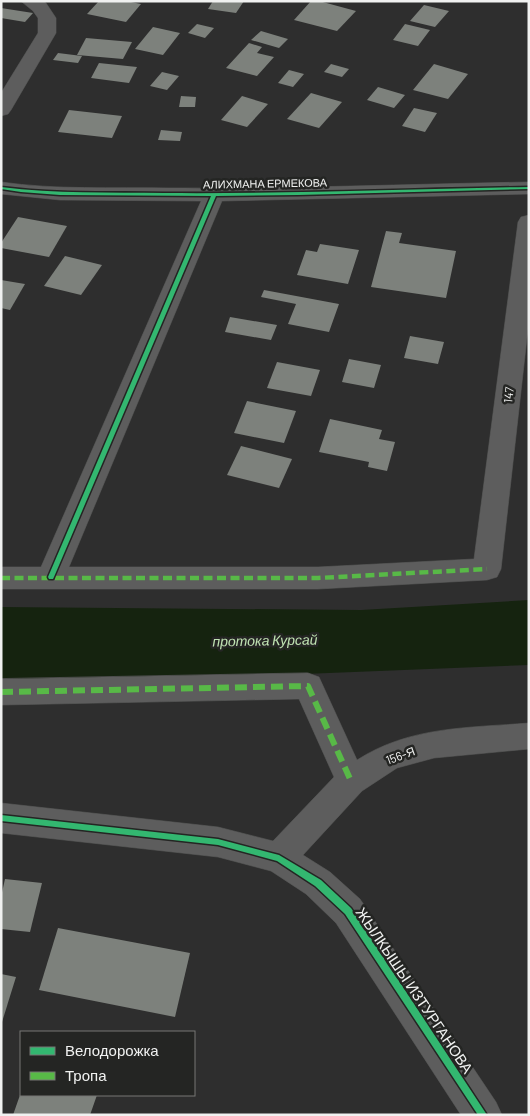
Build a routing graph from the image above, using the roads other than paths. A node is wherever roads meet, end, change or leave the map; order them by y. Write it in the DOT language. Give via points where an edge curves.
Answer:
graph roads {
  1 [pos="30,1"];
  2 [pos="1,110"];
  3 [pos="1,188"];
  4 [pos="529,188"];
  5 [pos="214,195"];
  6 [pos="529,222"];
  7 [pos="51,577"];
  8 [pos="1,578"];
  9 [pos="1,692"];
  10 [pos="529,736"];
  11 [pos="351,780"];
  12 [pos="1,818"];
  13 [pos="279,858"];
  14 [pos="483,1115"];
  1 -- 2 [label="street" via="40,7 47,18 47,34"];
  3 -- 5 [label="street, АЛИХМАНА ЕРМЕКОВА" via="85,194"];
  4 -- 5 [label="street, АЛИХМАНА ЕРМЕКОВА"];
  5 -- 7 [label="street"];
  6 -- 7 [label="street, 147" via="487,569 318,578"];
  7 -- 8 [label="street"];
  9 -- 11 [label="street" via="308,686"];
  10 -- 11 [label="street, 156-Я" via="434,744 388,757"];
  11 -- 13 [label="street, 156-Я"];
  12 -- 13 [label="street, ЖЫЛКЫШЫ ИЗТУРГАНОВА" via="218,842"];
  13 -- 14 [label="street, ЖЫЛКЫШЫ ИЗТУРГАНОВА" via="318,883 348,911"];
}
